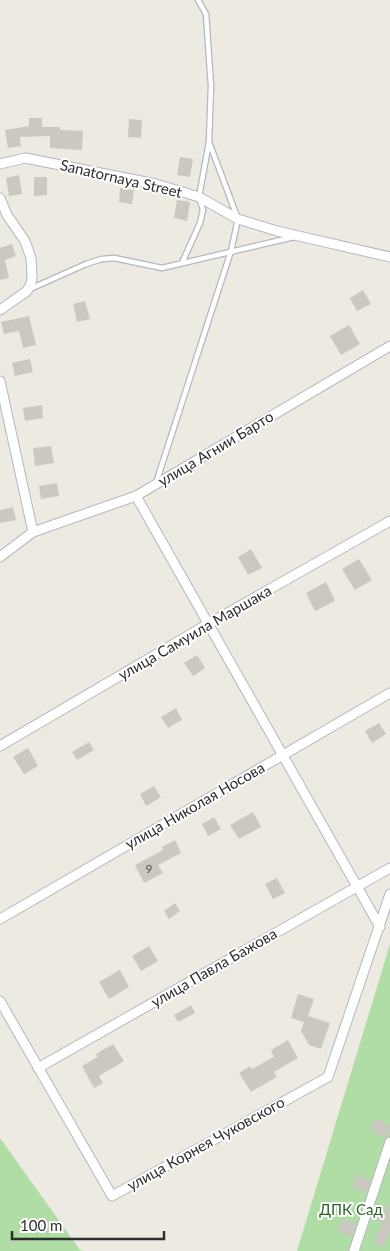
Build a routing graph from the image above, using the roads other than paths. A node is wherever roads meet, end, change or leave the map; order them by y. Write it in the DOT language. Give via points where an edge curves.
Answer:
graph roads {
  1 [pos="198,0"];
  2 [pos="209,142"];
  3 [pos="0,164"];
  4 [pos="199,197"];
  5 [pos="0,198"];
  6 [pos="238,218"];
  7 [pos="297,236"];
  8 [pos="231,251"];
  9 [pos="390,257"];
  10 [pos="182,263"];
  11 [pos="27,291"];
  12 [pos="0,310"];
  13 [pos="390,346"];
  14 [pos="0,381"];
  15 [pos="155,484"];
  16 [pos="136,496"];
  17 [pos="390,521"];
  18 [pos="33,532"];
  19 [pos="0,557"];
  20 [pos="208,624"];
  21 [pos="390,693"];
  22 [pos="0,746"];
  23 [pos="282,755"];
  24 [pos="390,868"];
  25 [pos="357,886"];
  26 [pos="390,894"];
  27 [pos="0,919"];
  28 [pos="380,927"];
  29 [pos="0,1001"];
  30 [pos="38,1068"];
  31 [pos="390,1142"];
  32 [pos="354,1251"];
  1 -- 2 [label="lane" via="206,14 211,86"];
  2 -- 4 [label="lane"];
  2 -- 6 [label="lane"];
  3 -- 4 [label="street, Sanatornaya Street" via="25,158 156,184"];
  4 -- 6 [label="street, Sanatornaya Street"];
  4 -- 10 [label="lane" via="203,210 200,223"];
  5 -- 11 [label="street" via="31,258 31,284"];
  6 -- 7 [label="street, Sanatornaya Street"];
  6 -- 8 [label="lane"];
  7 -- 8 [label="lane"];
  7 -- 9 [label="street, Sanatornaya Street"];
  8 -- 10 [label="lane"];
  8 -- 15 [label="lane"];
  10 -- 11 [label="lane" via="162,268 114,258 102,259"];
  11 -- 12 [label="street"];
  13 -- 15 [label="street, улица Агнии Барто"];
  14 -- 18 [label="street"];
  15 -- 16 [label="street, улица Агнии Барто"];
  16 -- 18 [label="street, улица Агнии Барто"];
  16 -- 20 [label="street"];
  17 -- 20 [label="street, улица Самуила Маршака"];
  18 -- 19 [label="street, улица Агнии Барто"];
  20 -- 22 [label="street, улица Самуила Маршака"];
  20 -- 23 [label="street"];
  21 -- 23 [label="street, улица Николая Носова"];
  23 -- 25 [label="street"];
  23 -- 27 [label="street, улица Николая Носова"];
  24 -- 25 [label="street, улица Павла Бажова"];
  25 -- 28 [label="street"];
  25 -- 30 [label="street, улица Павла Бажова"];
  26 -- 28 [label="street, улица Корнея Чуковского"];
  28 -- 30 [label="street, улица Корнея Чуковского" via="328,1077 112,1196"];
  29 -- 30 [label="street, улица Корнея Чуковского"];
  31 -- 32 [label="street"];
}
